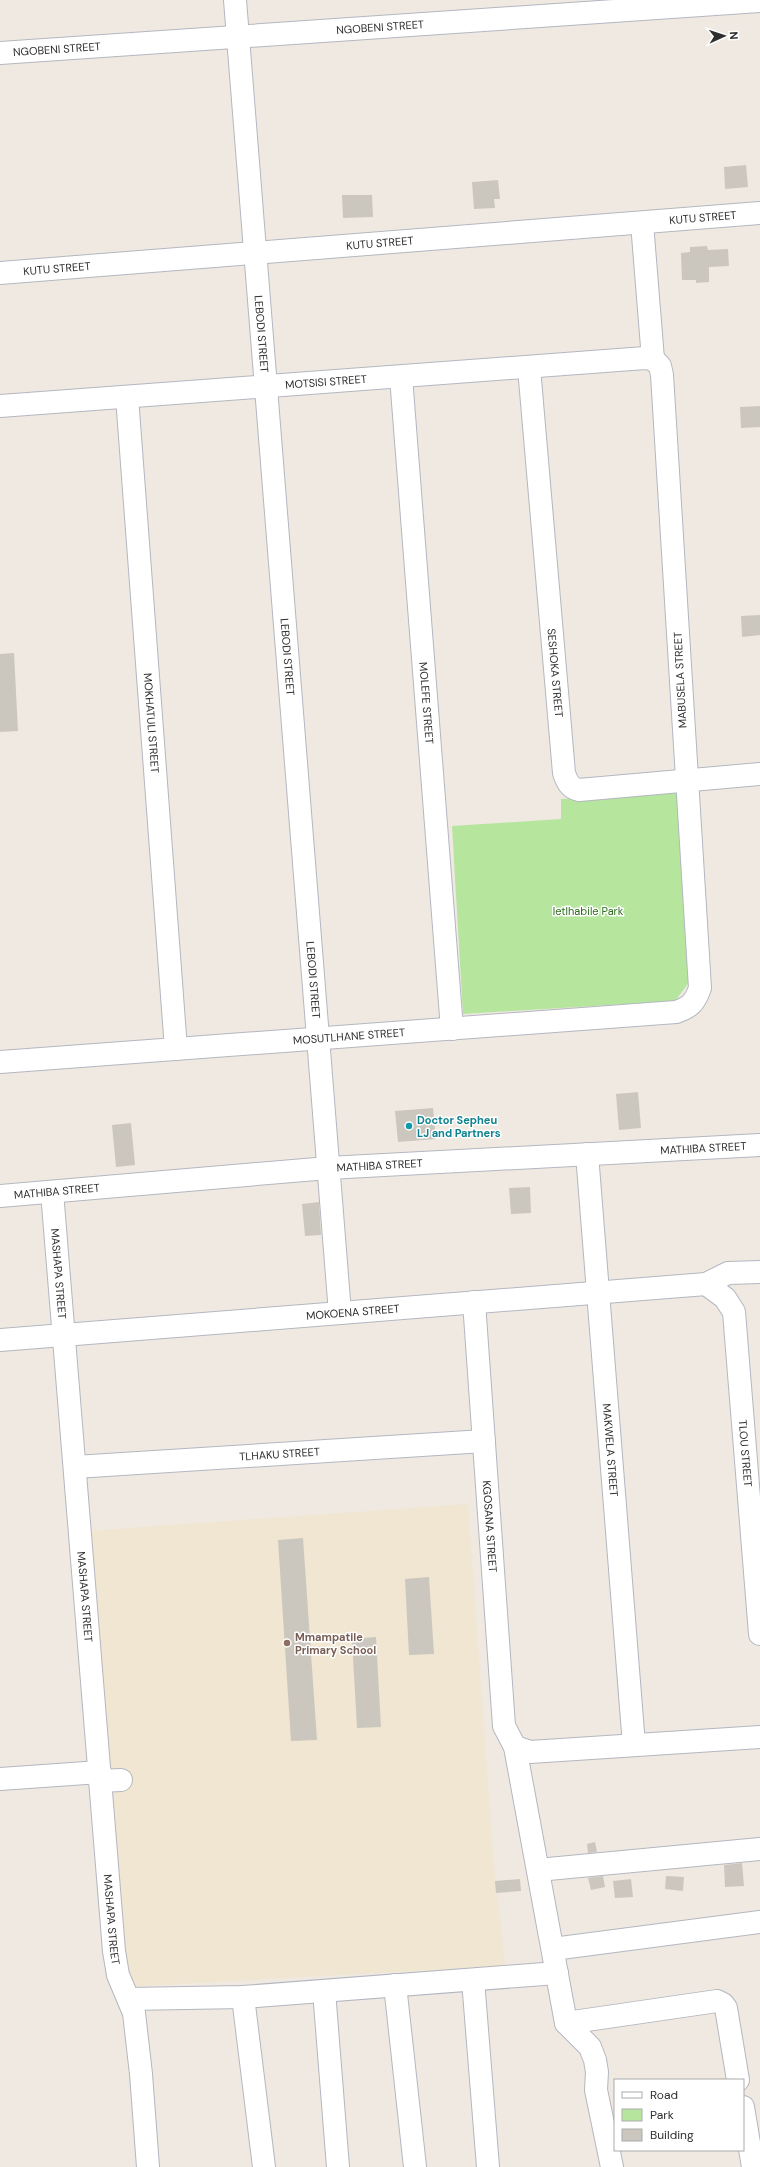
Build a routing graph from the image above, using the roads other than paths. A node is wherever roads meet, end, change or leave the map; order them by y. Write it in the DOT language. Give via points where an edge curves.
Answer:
graph roads {
  1 [pos="235,0"];
  2 [pos="760,0"];
  3 [pos="238,36"];
  4 [pos="0,53"];
  5 [pos="760,213"];
  6 [pos="642,222"];
  7 [pos="255,253"];
  8 [pos="0,273"];
  9 [pos="653,359"];
  10 [pos="529,368"];
  11 [pos="401,377"];
  12 [pos="266,387"];
  13 [pos="127,397"];
  14 [pos="0,406"];
  15 [pos="760,774"];
  16 [pos="686,779"];
  17 [pos="695,1002"];
  18 [pos="452,1028"];
  19 [pos="318,1038"];
  20 [pos="176,1049"];
  21 [pos="0,1062"];
  22 [pos="760,1145"];
  23 [pos="587,1154"];
  24 [pos="328,1168"];
  25 [pos="52,1192"];
  26 [pos="0,1196"];
  27 [pos="760,1272"];
  28 [pos="706,1284"];
  29 [pos="598,1293"];
  30 [pos="474,1302"];
  31 [pos="340,1313"];
  32 [pos="64,1335"];
  33 [pos="0,1340"];
  34 [pos="484,1441"];
  35 [pos="75,1467"];
  36 [pos="760,1634"];
  37 [pos="760,1738"];
  38 [pos="634,1745"];
  39 [pos="515,1747"];
  40 [pos="107,1778"];
  41 [pos="0,1779"];
  42 [pos="760,1849"];
  43 [pos="538,1870"];
  44 [pos="760,1922"];
  45 [pos="552,1949"];
  46 [pos="557,1973"];
  47 [pos="473,1980"];
  48 [pos="395,1985"];
  49 [pos="324,1991"];
  50 [pos="243,1997"];
  51 [pos="129,1999"];
  52 [pos="566,2023"];
  53 [pos="738,2079"];
  54 [pos="744,2113"];
  55 [pos="148,2167"];
  56 [pos="264,2167"];
  57 [pos="338,2167"];
  58 [pos="415,2167"];
  59 [pos="488,2167"];
  60 [pos="612,2167"];
  61 [pos="753,2167"];
  1 -- 3 [label="street, LEBODI STREET"];
  2 -- 3 [label="street, NGOBENI STREET"];
  3 -- 4 [label="street, NGOBENI STREET"];
  3 -- 7 [label="street, LEBODI STREET"];
  5 -- 6 [label="street, KUTU STREET"];
  6 -- 7 [label="street, KUTU STREET"];
  6 -- 9 [label="street"];
  7 -- 8 [label="street, KUTU STREET"];
  7 -- 12 [label="street, LEBODI STREET"];
  9 -- 10 [label="street, MOTSISI STREET"];
  9 -- 16 [label="street, MABUSELA STREET" via="660,366 662,376"];
  10 -- 11 [label="street, MOTSISI STREET"];
  10 -- 16 [label="street, SESHOKA STREET" via="564,773 567,782 573,789 579,790"];
  11 -- 12 [label="street, MOTSISI STREET"];
  11 -- 18 [label="street, MOLEFE STREET"];
  12 -- 13 [label="street, MOTSISI STREET"];
  12 -- 19 [label="street, LEBODI STREET"];
  13 -- 14 [label="street, MOTSISI STREET"];
  13 -- 20 [label="street, MOKHATULI STREET"];
  15 -- 16 [label="street, SESHOKA STREET"];
  16 -- 17 [label="street, MABUSELA STREET" via="700,988"];
  17 -- 18 [label="street, MOSUTLHANE STREET" via="688,1008 676,1012"];
  18 -- 19 [label="street, MOSUTLHANE STREET"];
  19 -- 20 [label="street, MOSUTLHANE STREET"];
  19 -- 24 [label="street, LEBODI STREET"];
  20 -- 21 [label="street, MOSUTLHANE STREET"];
  22 -- 23 [label="street, MATHIBA STREET"];
  23 -- 24 [label="street, MATHIBA STREET"];
  23 -- 29 [label="street, MAKWELA STREET"];
  24 -- 25 [label="street, MATHIBA STREET"];
  24 -- 31 [label="street, LEBODI STREET"];
  25 -- 26 [label="street, MATHIBA STREET"];
  25 -- 32 [label="street, MASHAPA STREET"];
  27 -- 28 [label="street" via="728,1273"];
  28 -- 29 [label="street, MOKOENA STREET"];
  28 -- 36 [label="street, TLOU STREET" via="725,1298 734,1312"];
  29 -- 30 [label="street, MOKOENA STREET"];
  29 -- 38 [label="street, MAKWELA STREET"];
  30 -- 31 [label="street, MOKOENA STREET"];
  30 -- 34 [label="street, KGOSANA STREET"];
  31 -- 32 [label="street, MOKOENA STREET"];
  32 -- 33 [label="street, MOKOENA STREET"];
  32 -- 35 [label="street, MASHAPA STREET"];
  34 -- 35 [label="street, TLHAKU STREET"];
  34 -- 39 [label="street, KGOSANA STREET" via="504,1726"];
  35 -- 40 [label="street, MASHAPA STREET"];
  37 -- 38 [label="street"];
  38 -- 39 [label="street" via="530,1752"];
  39 -- 43 [label="street, KGOSANA STREET"];
  40 -- 41 [label="street"];
  40 -- 51 [label="street, MASHAPA STREET" via="114,1951 118,1974"];
  42 -- 43 [label="street"];
  43 -- 45 [label="street, KGOSANA STREET"];
  44 -- 45 [label="street"];
  45 -- 46 [label="street, KGOSANA STREET"];
  46 -- 47 [label="street"];
  46 -- 52 [label="street, KGOSANA STREET"];
  47 -- 48 [label="street"];
  47 -- 59 [label="street"];
  48 -- 49 [label="street"];
  48 -- 58 [label="street"];
  49 -- 50 [label="street"];
  49 -- 57 [label="street"];
  50 -- 51 [label="street"];
  50 -- 56 [label="street"];
  51 -- 55 [label="street, MASHAPA STREET" via="134,2013 141,2074"];
  52 -- 53 [label="street" via="717,2001 726,2008"];
  52 -- 60 [label="street" via="590,2047 595,2060 596,2090"];
  54 -- 61 [label="street"];
}
